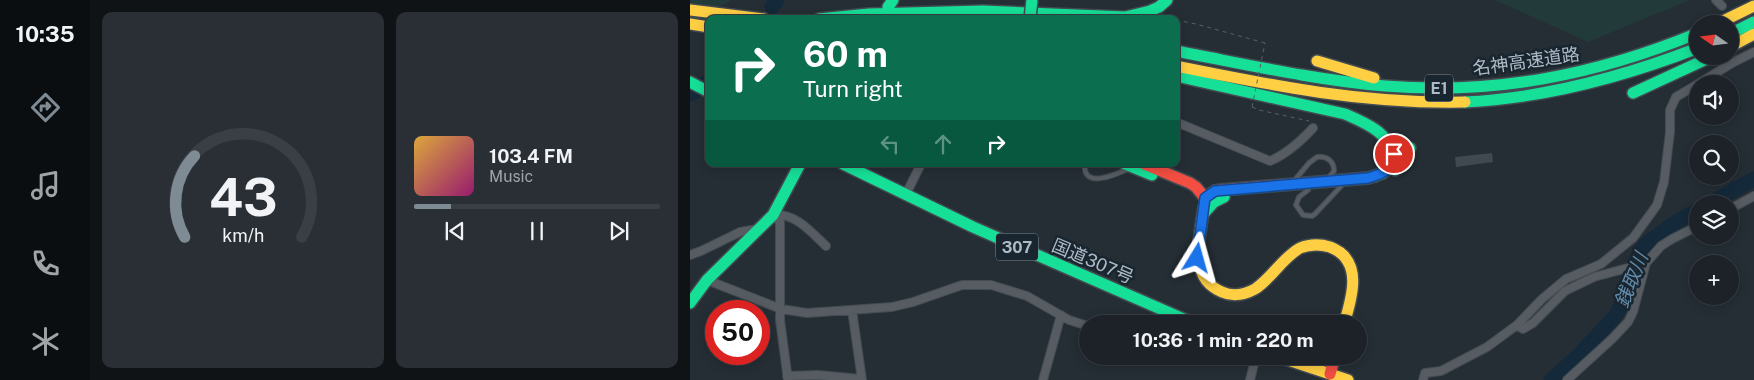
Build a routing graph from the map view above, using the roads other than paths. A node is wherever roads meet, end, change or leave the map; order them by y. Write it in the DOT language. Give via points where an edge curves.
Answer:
graph roads {
  1 [pos="1032,0"];
  2 [pos="1167,0"];
  3 [pos="1754,6"];
  4 [pos="690,10"];
  5 [pos="731,15"];
  6 [pos="859,15"];
  7 [pos="1030,15"];
  8 [pos="1091,15"];
  9 [pos="1133,15"];
  10 [pos="1736,15"];
  11 [pos="1754,22"];
  12 [pos="690,24"];
  13 [pos="705,26"];
  14 [pos="1739,30"];
  15 [pos="1754,34"];
  16 [pos="1689,37"];
  17 [pos="1739,42"];
  18 [pos="1689,51"];
  19 [pos="1180,52"];
  20 [pos="1749,52"];
  21 [pos="1317,62"];
  22 [pos="1693,65"];
  23 [pos="1180,67"];
  24 [pos="1713,75"];
  25 [pos="1180,77"];
  26 [pos="691,83"];
  27 [pos="1419,88"];
  28 [pos="1689,89"];
  29 [pos="705,90"];
  30 [pos="1632,93"];
  31 [pos="1180,124"];
  32 [pos="1313,128"];
  33 [pos="1410,148"];
  34 [pos="798,167"];
  35 [pos="849,167"];
  36 [pos="920,167"];
  37 [pos="1085,167"];
  38 [pos="1131,167"];
  39 [pos="1140,167"];
  40 [pos="1142,167"];
  41 [pos="1322,182"];
  42 [pos="1344,184"];
  43 [pos="1287,188"];
  44 [pos="1308,190"];
  45 [pos="905,196"];
  46 [pos="1754,196"];
  47 [pos="1205,198"];
  48 [pos="1739,204"];
  49 [pos="1203,214"];
  50 [pos="773,215"];
  51 [pos="760,228"];
  52 [pos="1689,230"];
  53 [pos="826,246"];
  54 [pos="690,255"];
  55 [pos="1646,263"];
  56 [pos="706,280"];
  57 [pos="690,303"];
  58 [pos="781,309"];
  59 [pos="852,310"];
  60 [pos="1174,315"];
  61 [pos="1347,315"];
  62 [pos="1061,316"];
  63 [pos="1079,323"];
  64 [pos="1517,325"];
  65 [pos="1254,365"];
  66 [pos="1303,365"];
  67 [pos="1332,365"];
  68 [pos="1330,374"];
  69 [pos="788,378"];
  70 [pos="862,380"];
  71 [pos="1043,380"];
  72 [pos="1250,380"];
  73 [pos="1348,380"];
  74 [pos="1423,380"];
  75 [pos="1567,380"];
  1 -- 7 [label="main road, bridge"];
  2 -- 9 [label="main road" via="1150,11"];
  3 -- 10 [label="main road"];
  4 -- 5 [label="main road"];
  6 -- 8 [label="main road" via="984,11"];
  11 -- 14 [label="main road"];
  12 -- 13 [label="main road"];
  15 -- 17 [label="main road"];
  16 -- 27 [label="main road, 名神高速道路 / E1" via="1618,62 1544,80 1460,88"];
  18 -- 23 [label="main road, 名神高速道路 / E1" via="1585,86 1504,100 1459,103 1343,96 1272,86"];
  19 -- 27 [label="main road, 名神高速道路 / E1" via="1345,82"];
  20 -- 24 [label="street"];
  21 -- 27 [label="main road"];
  22 -- 30 [label="main road"];
  25 -- 42 [label="main road" via="1345,114 1371,127 1390,143 1394,154 1392,165 1376,176"];
  26 -- 29 [label="main road"];
  28 -- 64 [label="street" via="1676,97 1670,110 1664,182 1657,205 1634,238 1601,264 1566,279"];
  31 -- 32 [label="street" via="1270,161 1289,151"];
  33 -- 42 [label="main road" via="1393,172 1381,181 1367,186"];
  34 -- 50 [label="main road"];
  35 -- 45 [label="main road, 国道307号 / 307"];
  36 -- 45 [label="street"];
  37 -- 38 [label="lane" via="1088,175 1098,179"];
  39 -- 49 [label="main road" via="1195,195"];
  40 -- 47 [label="main road" via="1190,183"];
  41 -- 42 [label="main road"];
  41 -- 43 [label="main road"];
  41 -- 43 [label="lane" via="1334,171 1331,161 1322,157 1314,160"];
  42 -- 44 [label="main road"];
  42 -- 44 [label="lane" via="1312,216 1303,214 1296,205 1299,197"];
  43 -- 44 [label="main road"];
  43 -- 47 [label="main road" via="1221,190"];
  43 -- 49 [label="main road" via="1222,198"];
  45 -- 60 [label="main road, 国道307号 / 307"];
  46 -- 48 [label="street"];
  47 -- 49 [label="main road"];
  49 -- 61 [label="main road" via="1197,258 1203,279 1212,288 1232,295 1245,294 1265,282 1300,248 1316,244 1327,246 1338,250 1351,269 1354,282"];
  50 -- 51 [label="main road"];
  50 -- 53 [label="street" via="784,214 801,223"];
  50 -- 58 [label="street" via="780,222"];
  51 -- 54 [label="street" via="740,232"];
  51 -- 56 [label="main road"];
  52 -- 55 [label="street" via="1661,246"];
  55 -- 64 [label="street" via="1578,284 1565,291 1533,323 1523,329"];
  55 -- 75 [label="street" via="1628,322"];
  56 -- 57 [label="main road"];
  56 -- 58 [label="street"];
  58 -- 59 [label="street" via="807,313"];
  58 -- 69 [label="street"];
  59 -- 62 [label="street" via="892,307 962,285 982,284 1020,294"];
  59 -- 70 [label="street"];
  62 -- 63 [label="street"];
  62 -- 71 [label="street"];
  64 -- 74 [label="street" via="1464,360 1441,371 1425,373"];
  65 -- 72 [label="street"];
  66 -- 68 [label="main road"];
  67 -- 68 [label="main road"];
  68 -- 73 [label="main road"];
  69 -- 70 [label="street" via="818,375"];
}
